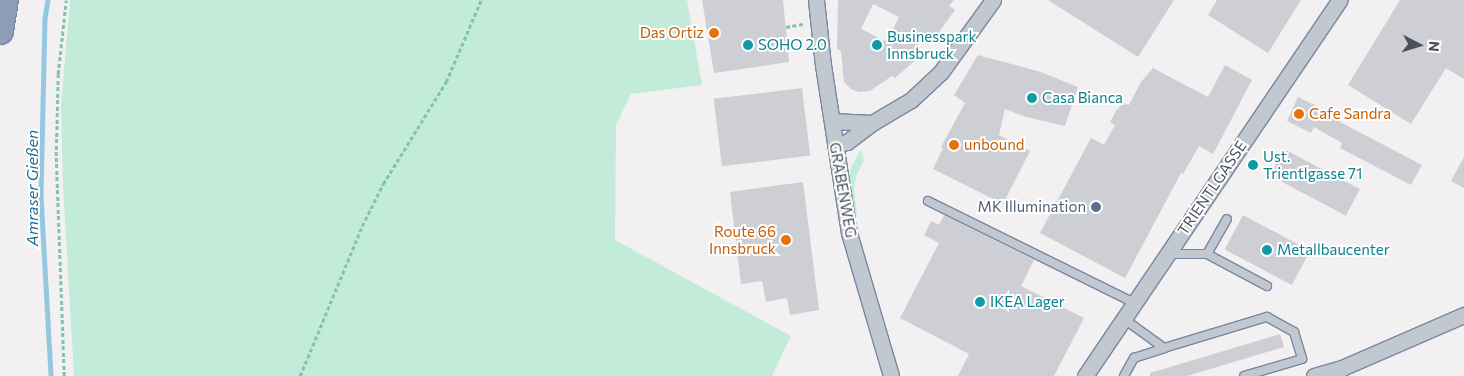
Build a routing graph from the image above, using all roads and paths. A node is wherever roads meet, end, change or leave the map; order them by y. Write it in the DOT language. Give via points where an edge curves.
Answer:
graph roads {
  1 [pos="5,0"];
  2 [pos="66,0"];
  3 [pos="481,0"];
  4 [pos="816,0"];
  5 [pos="993,0"];
  6 [pos="1340,0"];
  7 [pos="803,24"];
  8 [pos="786,27"];
  9 [pos="0,31"];
  10 [pos="832,121"];
  11 [pos="872,123"];
  12 [pos="835,145"];
  13 [pos="928,201"];
  14 [pos="1227,220"];
  15 [pos="1167,254"];
  16 [pos="1207,254"];
  17 [pos="1267,286"];
  18 [pos="1134,303"];
  19 [pos="1464,315"];
  20 [pos="1124,319"];
  21 [pos="1164,348"];
  22 [pos="64,376"];
  23 [pos="300,376"];
  24 [pos="890,376"];
  25 [pos="1085,376"];
  26 [pos="1124,376"];
  27 [pos="1244,376"];
  28 [pos="1314,376"];
  1 -- 9 [label="highway"];
  2 -- 22 [label="path" via="58,74 56,156"];
  3 -- 23 [label="path" via="446,82 383,184 362,226"];
  4 -- 10 [label="street, GRABENWEG"];
  5 -- 11 [label="street" via="941,72 911,100"];
  6 -- 15 [label="street, TRIENTLGASSE"];
  7 -- 8 [label="path"];
  10 -- 11 [label="street"];
  10 -- 12 [label="street, GRABENWEG"];
  11 -- 12 [label="street" via="847,142"];
  12 -- 24 [label="street, GRABENWEG" via="849,233"];
  13 -- 18 [label="lane"];
  14 -- 16 [label="lane"];
  15 -- 16 [label="lane"];
  15 -- 18 [label="street, TRIENTLGASSE"];
  16 -- 17 [label="lane"];
  18 -- 20 [label="street, TRIENTLGASSE"];
  19 -- 28 [label="street" via="1342,368"];
  20 -- 21 [label="lane"];
  20 -- 25 [label="street, TRIENTLGASSE"];
  21 -- 26 [label="lane" via="1134,358"];
  21 -- 27 [label="lane" via="1267,317 1294,332 1302,360"];
}
